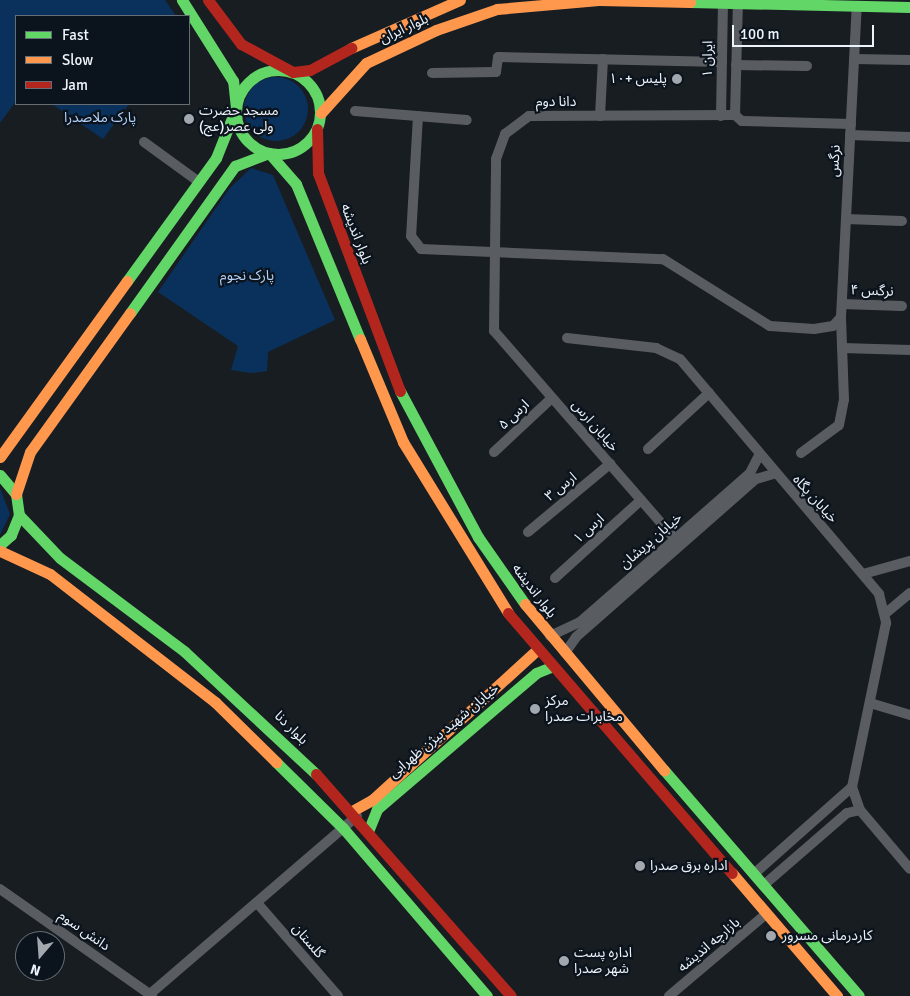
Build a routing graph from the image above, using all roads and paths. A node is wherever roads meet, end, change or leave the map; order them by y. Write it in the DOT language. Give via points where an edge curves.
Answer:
graph roads {
  1 [pos="182,0"];
  2 [pos="208,0"];
  3 [pos="460,0"];
  4 [pos="723,2"];
  5 [pos="738,3"];
  6 [pos="858,6"];
  7 [pos="910,7"];
  8 [pos="430,10"];
  9 [pos="436,30"];
  10 [pos="603,59"];
  11 [pos="854,59"];
  12 [pos="909,60"];
  13 [pos="722,62"];
  14 [pos="736,65"];
  15 [pos="807,66"];
  16 [pos="293,72"];
  17 [pos="432,72"];
  18 [pos="236,108"];
  19 [pos="356,111"];
  20 [pos="321,112"];
  21 [pos="735,115"];
  22 [pos="418,116"];
  23 [pos="600,116"];
  24 [pos="721,116"];
  25 [pos="467,120"];
  26 [pos="317,129"];
  27 [pos="851,129"];
  28 [pos="909,137"];
  29 [pos="144,142"];
  30 [pos="269,153"];
  31 [pos="199,182"];
  32 [pos="846,219"];
  33 [pos="902,221"];
  34 [pos="495,252"];
  35 [pos="842,304"];
  36 [pos="902,306"];
  37 [pos="841,317"];
  38 [pos="494,330"];
  39 [pos="567,338"];
  40 [pos="842,348"];
  41 [pos="910,350"];
  42 [pos="710,393"];
  43 [pos="552,398"];
  44 [pos="648,449"];
  45 [pos="494,452"];
  46 [pos="800,452"];
  47 [pos="759,455"];
  48 [pos="0,457"];
  49 [pos="610,464"];
  50 [pos="773,474"];
  51 [pos="0,475"];
  52 [pos="16,494"];
  53 [pos="641,500"];
  54 [pos="19,515"];
  55 [pos="528,532"];
  56 [pos="675,539"];
  57 [pos="0,545"];
  58 [pos="0,551"];
  59 [pos="910,561"];
  60 [pos="863,574"];
  61 [pos="555,578"];
  62 [pos="910,593"];
  63 [pos="886,614"];
  64 [pos="550,636"];
  65 [pos="536,650"];
  66 [pos="565,654"];
  67 [pos="551,667"];
  68 [pos="870,703"];
  69 [pos="910,715"];
  70 [pos="852,787"];
  71 [pos="860,810"];
  72 [pos="355,813"];
  73 [pos="343,828"];
  74 [pos="368,829"];
  75 [pos="910,869"];
  76 [pos="755,873"];
  77 [pos="765,884"];
  78 [pos="0,889"];
  79 [pos="258,904"];
  80 [pos="766,914"];
  81 [pos="151,995"];
  82 [pos="338,996"];
  83 [pos="487,996"];
  84 [pos="511,996"];
  85 [pos="669,996"];
  86 [pos="837,996"];
  87 [pos="859,996"];
  1 -- 18 [label="street" via="233,81"];
  2 -- 16 [label="street" via="241,44"];
  3 -- 8 [label="street, بلوار ایران"];
  4 -- 5 [label="street, بلوار ایران"];
  4 -- 9 [label="street, بلوار ایران" via="553,3 496,9"];
  4 -- 13 [label="street, ایران ۱"];
  5 -- 6 [label="street, بلوار ایران"];
  5 -- 14 [label="street, ایران ۱"];
  6 -- 7 [label="street, بلوار ایران"];
  6 -- 11 [label="street, نرگس"];
  8 -- 9 [label="street"];
  8 -- 16 [label="street, بلوار ایران" via="310,70"];
  9 -- 20 [label="street, بلوار ایران" via="366,63"];
  10 -- 13 [label="street"];
  10 -- 17 [label="street" via="498,57 496,72"];
  10 -- 23 [label="street"];
  11 -- 12 [label="street"];
  11 -- 27 [label="street, نرگس"];
  13 -- 24 [label="street, ایران ۱"];
  14 -- 15 [label="street"];
  14 -- 21 [label="street, ایران ۱"];
  16 -- 18 [label="street" via="274,70 255,76 242,90"];
  16 -- 20 [label="street" via="313,88"];
  18 -- 30 [label="street" via="240,131"];
  18 -- 31 [label="street" via="216,158"];
  19 -- 22 [label="street"];
  20 -- 26 [label="street"];
  21 -- 24 [label="street, دانا دوم"];
  21 -- 27 [label="street, دانا دوم" via="742,121"];
  22 -- 25 [label="street"];
  22 -- 34 [label="street" via="411,236 421,249"];
  23 -- 24 [label="street, دانا دوم"];
  23 -- 34 [label="street, دانا دوم" via="529,116 505,134 496,159"];
  26 -- 30 [label="street" via="297,149"];
  26 -- 64 [label="street, بلوار اندیشه" via="318,174 420,433 478,537"];
  27 -- 28 [label="street, دانا دوم"];
  27 -- 32 [label="street, نرگس"];
  29 -- 31 [label="street"];
  30 -- 52 [label="street" via="235,166 30,452"];
  30 -- 65 [label="street" via="296,184 383,397 431,496 494,596"];
  31 -- 48 [label="street"];
  32 -- 33 [label="street"];
  32 -- 35 [label="street, نرگس"];
  34 -- 37 [label="street" via="663,260 770,326 814,329 833,326"];
  34 -- 38 [label="street, دانا دوم"];
  35 -- 36 [label="street, نرگس ۴"];
  35 -- 37 [label="street, نرگس"];
  37 -- 40 [label="street, نرگس"];
  38 -- 43 [label="street, خیابان ارس"];
  39 -- 42 [label="street, خیابان پگاه" via="656,348 680,359"];
  40 -- 41 [label="street"];
  40 -- 46 [label="street, نرگس" via="844,400 840,425"];
  42 -- 44 [label="street"];
  42 -- 47 [label="street, خیابان پگاه"];
  43 -- 45 [label="street, ارس ۵"];
  43 -- 49 [label="street, خیابان ارس"];
  47 -- 50 [label="street, خیابان پگاه"];
  47 -- 56 [label="street, خیابان پریشان" via="750,473"];
  49 -- 53 [label="street, خیابان ارس"];
  49 -- 55 [label="street, ارس ۳"];
  50 -- 60 [label="street, خیابان پگاه"];
  50 -- 66 [label="street, خیابان پریشان" via="756,479 576,637"];
  51 -- 52 [label="street"];
  52 -- 54 [label="street"];
  53 -- 56 [label="street, خیابان ارس"];
  53 -- 61 [label="street, ارس ۱"];
  54 -- 57 [label="street" via="11,535"];
  54 -- 72 [label="street, بلوار دنا" via="60,558 228,688"];
  56 -- 64 [label="street, خیابان پریشان" via="580,622"];
  58 -- 73 [label="street" via="50,574 173,667 254,739"];
  59 -- 60 [label="street"];
  60 -- 63 [label="street, خیابان پگاه"];
  62 -- 63 [label="street"];
  63 -- 68 [label="street"];
  64 -- 66 [label="street, بلوار اندیشه"];
  65 -- 67 [label="street"];
  65 -- 72 [label="street, خیابان شهید بیژن ظهرابی" via="528,662"];
  66 -- 76 [label="street, بلوار اندیشه"];
  67 -- 74 [label="street, خیابان شهید بیژن ظهرابی" via="536,673 377,808"];
  67 -- 80 [label="street"];
  68 -- 69 [label="street"];
  68 -- 70 [label="street"];
  70 -- 71 [label="street"];
  70 -- 76 [label="street"];
  71 -- 75 [label="street"];
  71 -- 77 [label="street" via="847,813"];
  72 -- 73 [label="street"];
  72 -- 74 [label="street, بلوار دنا"];
  73 -- 79 [label="street"];
  73 -- 83 [label="street"];
  74 -- 84 [label="street, بلوار دنا"];
  76 -- 77 [label="street, بلوار اندیشه"];
  77 -- 87 [label="street, بلوار اندیشه"];
  78 -- 81 [label="street, دانش سوم"];
  79 -- 81 [label="street"];
  79 -- 82 [label="street, گلستان"];
  80 -- 85 [label="street, بازارچه اندیشه"];
  80 -- 86 [label="street"];
}
